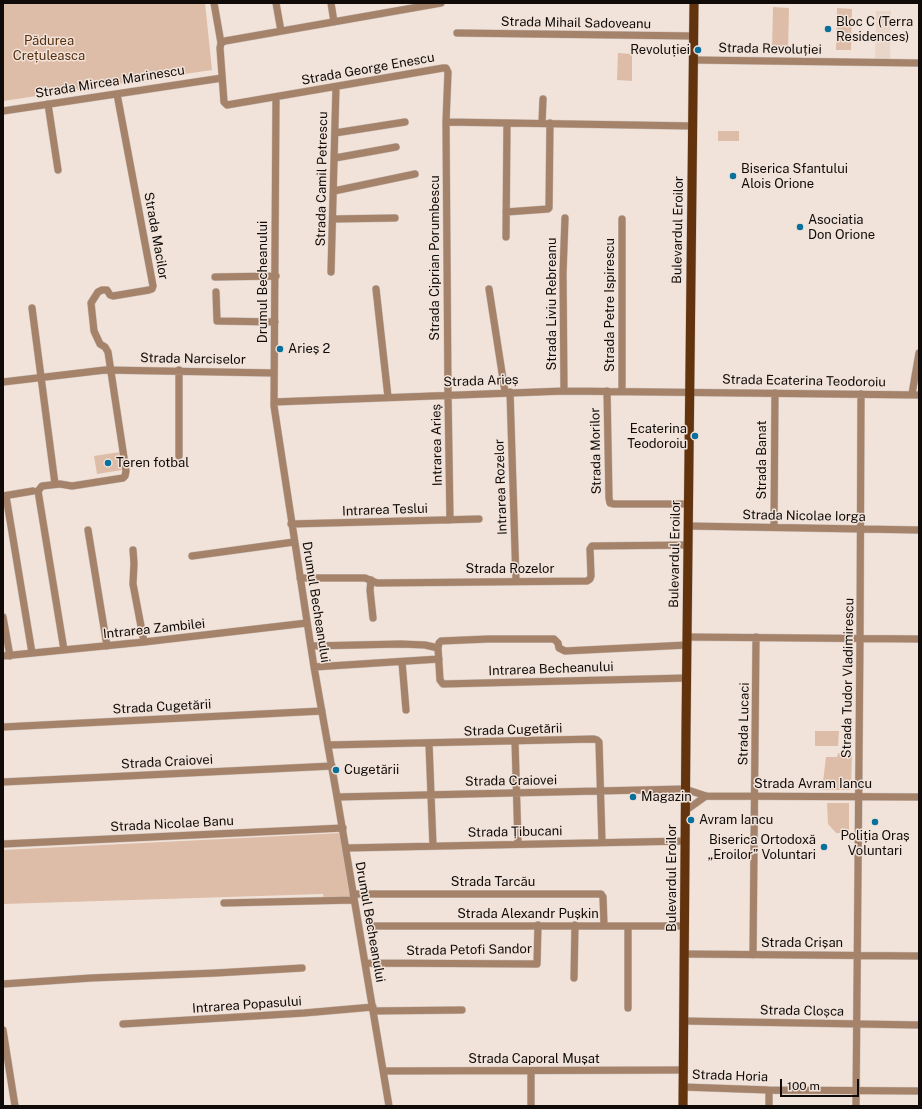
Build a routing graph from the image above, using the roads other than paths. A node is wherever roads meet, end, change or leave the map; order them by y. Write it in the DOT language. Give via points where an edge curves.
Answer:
graph roads {
  1 [pos="214,3"];
  2 [pos="276,3"];
  3 [pos="331,3"];
  4 [pos="392,3"];
  5 [pos="441,3"];
  6 [pos="694,3"];
  7 [pos="393,11"];
  8 [pos="334,22"];
  9 [pos="281,31"];
  10 [pos="457,32"];
  11 [pos="694,36"];
  12 [pos="221,43"];
  13 [pos="694,60"];
  14 [pos="919,63"];
  15 [pos="222,78"];
  16 [pos="336,87"];
  17 [pos="117,94"];
  18 [pos="276,98"];
  19 [pos="543,99"];
  20 [pos="48,104"];
  21 [pos="3,111"];
  22 [pos="405,122"];
  23 [pos="446,122"];
  24 [pos="506,123"];
  25 [pos="542,123"];
  26 [pos="550,123"];
  27 [pos="693,126"];
  28 [pos="335,133"];
  29 [pos="396,147"];
  30 [pos="335,158"];
  31 [pos="58,170"];
  32 [pos="415,174"];
  33 [pos="334,191"];
  34 [pos="506,212"];
  35 [pos="395,218"];
  36 [pos="565,218"];
  37 [pos="333,219"];
  38 [pos="622,219"];
  39 [pos="506,237"];
  40 [pos="332,272"];
  41 [pos="276,276"];
  42 [pos="215,277"];
  43 [pos="376,289"];
  44 [pos="489,289"];
  45 [pos="216,292"];
  46 [pos="32,308"];
  47 [pos="275,322"];
  48 [pos="919,353"];
  49 [pos="111,370"];
  50 [pos="179,370"];
  51 [pos="274,373"];
  52 [pos="41,377"];
  53 [pos="3,382"];
  54 [pos="564,391"];
  55 [pos="607,391"];
  56 [pos="622,391"];
  57 [pos="508,392"];
  58 [pos="690,392"];
  59 [pos="775,393"];
  60 [pos="861,394"];
  61 [pos="448,395"];
  62 [pos="915,395"];
  63 [pos="388,398"];
  64 [pos="274,402"];
  65 [pos="179,456"];
  66 [pos="56,484"];
  67 [pos="36,491"];
  68 [pos="4,496"];
  69 [pos="688,504"];
  70 [pos="479,519"];
  71 [pos="450,520"];
  72 [pos="291,524"];
  73 [pos="688,526"];
  74 [pos="774,527"];
  75 [pos="861,528"];
  76 [pos="88,530"];
  77 [pos="919,530"];
  78 [pos="294,542"];
  79 [pos="688,545"];
  80 [pos="133,550"];
  81 [pos="192,556"];
  82 [pos="300,578"];
  83 [pos="371,580"];
  84 [pos="516,581"];
  85 [pos="140,596"];
  86 [pos="3,618"];
  87 [pos="373,618"];
  88 [pos="307,623"];
  89 [pos="756,637"];
  90 [pos="860,638"];
  91 [pos="919,639"];
  92 [pos="687,641"];
  93 [pos="146,642"];
  94 [pos="107,646"];
  95 [pos="311,646"];
  96 [pos="438,648"];
  97 [pos="64,650"];
  98 [pos="32,653"];
  99 [pos="6,656"];
  100 [pos="438,659"];
  101 [pos="402,662"];
  102 [pos="314,667"];
  103 [pos="686,678"];
  104 [pos="406,710"];
  105 [pos="322,711"];
  106 [pos="3,727"];
  107 [pos="515,742"];
  108 [pos="429,744"];
  109 [pos="328,745"];
  110 [pos="332,766"];
  111 [pos="3,782"];
  112 [pos="685,789"];
  113 [pos="600,790"];
  114 [pos="516,792"];
  115 [pos="431,794"];
  116 [pos="706,796"];
  117 [pos="755,796"];
  118 [pos="337,797"];
  119 [pos="859,797"];
  120 [pos="919,797"];
  121 [pos="685,811"];
  122 [pos="343,828"];
  123 [pos="685,841"];
  124 [pos="602,842"];
  125 [pos="3,844"];
  126 [pos="518,844"];
  127 [pos="433,846"];
  128 [pos="346,848"];
  129 [pos="354,897"];
  130 [pos="224,903"];
  131 [pos="538,925"];
  132 [pos="575,925"];
  133 [pos="604,925"];
  134 [pos="371,926"];
  135 [pos="628,926"];
  136 [pos="684,926"];
  137 [pos="684,954"];
  138 [pos="754,955"];
  139 [pos="857,955"];
  140 [pos="919,956"];
  141 [pos="365,964"];
  142 [pos="302,968"];
  143 [pos="574,978"];
  144 [pos="3,984"];
  145 [pos="628,1008"];
  146 [pos="373,1009"];
  147 [pos="462,1010"];
  148 [pos="684,1021"];
  149 [pos="123,1024"];
  150 [pos="856,1024"];
  151 [pos="919,1025"];
  152 [pos="3,1030"];
  153 [pos="684,1070"];
  154 [pos="384,1071"];
  155 [pos="531,1071"];
  156 [pos="683,1087"];
  157 [pos="770,1090"];
  158 [pos="856,1090"];
  159 [pos="919,1092"];
  160 [pos="16,1106"];
  161 [pos="389,1106"];
  162 [pos="531,1106"];
  163 [pos="683,1106"];
  164 [pos="769,1106"];
  165 [pos="856,1106"];
  1 -- 12 [label="street"];
  2 -- 9 [label="street"];
  3 -- 8 [label="street"];
  4 -- 7 [label="street"];
  5 -- 7 [label="street"];
  6 -- 11 [label="main road, Bulevardul Eroilor"];
  7 -- 8 [label="street"];
  8 -- 9 [label="street"];
  9 -- 12 [label="street"];
  10 -- 11 [label="street, Strada Mihail Sadoveanu"];
  11 -- 13 [label="main road, Bulevardul Eroilor"];
  12 -- 15 [label="street, Strada George Enescu"];
  13 -- 14 [label="street, Strada Revoluției"];
  13 -- 27 [label="main road, Bulevardul Eroilor"];
  15 -- 17 [label="street, Strada Mircea Marinescu"];
  15 -- 18 [label="street, Strada George Enescu" via="224,102 227,105"];
  16 -- 18 [label="street, Strada George Enescu"];
  16 -- 23 [label="street, Strada George Enescu" via="446,68"];
  16 -- 28 [label="street, Strada Camil Petrescu"];
  17 -- 20 [label="street, Strada Mircea Marinescu"];
  17 -- 49 [label="street, Strada Macilor" via="153,286 149,290 113,296 107,290 102,290 91,303 94,332 108,352"];
  18 -- 41 [label="street, Drumul Becheanului"];
  19 -- 25 [label="street"];
  20 -- 21 [label="street, Strada Mircea Marinescu"];
  20 -- 31 [label="street"];
  22 -- 28 [label="street"];
  23 -- 24 [label="street"];
  23 -- 61 [label="street, Strada Ciprian Porumbescu"];
  24 -- 25 [label="street"];
  24 -- 34 [label="street"];
  25 -- 26 [label="street"];
  26 -- 27 [label="street"];
  26 -- 34 [label="street" via="549,208"];
  27 -- 58 [label="main road, Bulevardul Eroilor"];
  28 -- 30 [label="street, Strada Camil Petrescu"];
  29 -- 30 [label="street"];
  30 -- 33 [label="street, Strada Camil Petrescu"];
  32 -- 33 [label="street"];
  33 -- 37 [label="street, Strada Camil Petrescu"];
  34 -- 39 [label="street"];
  35 -- 37 [label="street"];
  36 -- 54 [label="street, Strada Liviu Rebreanu"];
  37 -- 40 [label="street, Strada Camil Petrescu"];
  38 -- 56 [label="street, Strada Petre Ispirescu"];
  41 -- 42 [label="street"];
  41 -- 47 [label="street, Drumul Becheanului"];
  43 -- 63 [label="street"];
  44 -- 57 [label="street, Intrarea Rozelor"];
  45 -- 47 [label="street" via="216,320"];
  46 -- 52 [label="street"];
  47 -- 51 [label="street, Drumul Becheanului"];
  48 -- 62 [label="street"];
  49 -- 50 [label="street, Strada Narciselor"];
  49 -- 52 [label="street, Strada Narciselor"];
  49 -- 66 [label="street" via="125,476 72,486"];
  50 -- 51 [label="street, Strada Narciselor"];
  50 -- 65 [label="street"];
  51 -- 64 [label="street, Drumul Becheanului"];
  52 -- 53 [label="street, Strada Narciselor"];
  52 -- 66 [label="street"];
  54 -- 55 [label="street, Strada Arieș"];
  54 -- 57 [label="street, Strada Arieș"];
  55 -- 56 [label="street, Strada Arieș"];
  55 -- 69 [label="street, Strada Morilor" via="610,503"];
  56 -- 58 [label="street, Strada Arieș"];
  57 -- 61 [label="street, Strada Arieș"];
  57 -- 84 [label="street, Intrarea Rozelor"];
  58 -- 59 [label="street, Strada Ecaterina Teodoroiu"];
  58 -- 69 [label="main road, Bulevardul Eroilor"];
  59 -- 60 [label="street, Strada Ecaterina Teodoroiu"];
  59 -- 74 [label="street, Strada Banat"];
  60 -- 62 [label="street, Strada Ecaterina Teodoroiu"];
  60 -- 75 [label="street, Strada Tudor Vladimirescu"];
  61 -- 63 [label="street, Strada Arieș"];
  61 -- 71 [label="street, Intrarea Arieș"];
  63 -- 64 [label="street, Strada Arieș"];
  64 -- 72 [label="street, Drumul Becheanului"];
  66 -- 67 [label="street" via="42,486"];
  67 -- 68 [label="street"];
  67 -- 97 [label="street"];
  68 -- 98 [label="street"];
  69 -- 73 [label="main road, Bulevardul Eroilor"];
  70 -- 71 [label="street, Intrarea Teslui"];
  71 -- 72 [label="street, Intrarea Teslui"];
  72 -- 78 [label="street, Drumul Becheanului"];
  73 -- 74 [label="street, Strada Nicolae Iorga"];
  73 -- 79 [label="main road, Bulevardul Eroilor"];
  74 -- 75 [label="street, Strada Nicolae Iorga"];
  75 -- 77 [label="street, Strada Nicolae Iorga"];
  75 -- 90 [label="street, Strada Tudor Vladimirescu"];
  76 -- 94 [label="street"];
  78 -- 81 [label="street"];
  78 -- 82 [label="street, Drumul Becheanului"];
  79 -- 84 [label="street, Strada Rozelor" via="592,546 591,576 587,581"];
  79 -- 92 [label="main road, Bulevardul Eroilor"];
  80 -- 93 [label="street" via="133,584"];
  82 -- 83 [label="street, Strada Rozelor"];
  82 -- 88 [label="street, Drumul Becheanului"];
  83 -- 84 [label="street, Strada Rozelor"];
  83 -- 87 [label="street"];
  85 -- 93 [label="street"];
  86 -- 99 [label="street"];
  88 -- 93 [label="street, Intrarea Zambilei"];
  88 -- 95 [label="street, Drumul Becheanului"];
  89 -- 90 [label="street"];
  89 -- 92 [label="street"];
  89 -- 117 [label="street, Strada Lucaci"];
  90 -- 91 [label="street"];
  90 -- 119 [label="street, Strada Tudor Vladimirescu"];
  92 -- 96 [label="street" via="565,651 559,648 554,639 488,639 441,641"];
  92 -- 103 [label="main road, Bulevardul Eroilor"];
  93 -- 94 [label="street, Intrarea Zambilei"];
  94 -- 97 [label="street, Intrarea Zambilei"];
  95 -- 96 [label="street" via="401,644"];
  95 -- 102 [label="street, Drumul Becheanului"];
  96 -- 100 [label="street, Intrarea Becheanului"];
  97 -- 98 [label="street, Intrarea Zambilei"];
  98 -- 99 [label="street, Intrarea Zambilei"];
  100 -- 101 [label="street"];
  100 -- 103 [label="street, Intrarea Becheanului" via="442,684"];
  101 -- 102 [label="street"];
  101 -- 104 [label="street"];
  102 -- 105 [label="street, Drumul Becheanului"];
  103 -- 112 [label="main road, Bulevardul Eroilor"];
  105 -- 106 [label="street, Strada Cugetării"];
  105 -- 109 [label="street, Drumul Becheanului"];
  107 -- 108 [label="street, Strada Cugetării"];
  107 -- 113 [label="street, Strada Cugetării" via="597,740"];
  107 -- 114 [label="street"];
  108 -- 109 [label="street, Strada Cugetării"];
  108 -- 115 [label="street"];
  109 -- 110 [label="street, Drumul Becheanului"];
  110 -- 111 [label="street, Strada Craiovei"];
  110 -- 118 [label="street, Drumul Becheanului"];
  112 -- 113 [label="street, Strada Craiovei"];
  112 -- 116 [label="street, Strada Avram Iancu"];
  112 -- 121 [label="main road, Bulevardul Eroilor"];
  113 -- 114 [label="street, Strada Craiovei"];
  113 -- 124 [label="street, Strada Cugetării"];
  114 -- 115 [label="street, Strada Craiovei"];
  114 -- 126 [label="street"];
  115 -- 118 [label="street, Strada Craiovei"];
  115 -- 127 [label="street"];
  116 -- 117 [label="street, Strada Avram Iancu"];
  116 -- 121 [label="street"];
  117 -- 119 [label="street, Strada Avram Iancu"];
  117 -- 138 [label="street, Strada Lucaci"];
  118 -- 122 [label="street, Drumul Becheanului"];
  119 -- 120 [label="street, Strada Avram Iancu"];
  119 -- 139 [label="street, Strada Tudor Vladimirescu"];
  121 -- 123 [label="main road, Bulevardul Eroilor"];
  122 -- 125 [label="street, Strada Nicolae Banu"];
  122 -- 128 [label="street, Drumul Becheanului"];
  123 -- 124 [label="street, Strada Țibucani"];
  123 -- 136 [label="main road, Bulevardul Eroilor"];
  124 -- 126 [label="street, Strada Țibucani"];
  126 -- 127 [label="street, Strada Țibucani"];
  127 -- 128 [label="street, Strada Țibucani"];
  128 -- 129 [label="street, Drumul Becheanului"];
  129 -- 130 [label="street"];
  129 -- 133 [label="street, Strada Tarcău" via="601,894"];
  129 -- 141 [label="street, Drumul Becheanului"];
  131 -- 132 [label="street, Strada Alexandr Pușkin"];
  131 -- 134 [label="street, Strada Alexandr Pușkin"];
  131 -- 141 [label="street, Strada Petofi Sandor" via="537,964"];
  132 -- 133 [label="street, Strada Alexandr Pușkin"];
  132 -- 143 [label="street"];
  133 -- 135 [label="street, Strada Alexandr Pușkin"];
  135 -- 136 [label="street, Strada Alexandr Pușkin"];
  135 -- 145 [label="street"];
  136 -- 137 [label="main road, Bulevardul Eroilor"];
  137 -- 138 [label="street, Strada Crișan"];
  137 -- 148 [label="main road, Bulevardul Eroilor"];
  138 -- 139 [label="street, Strada Crișan"];
  139 -- 140 [label="street, Strada Crișan"];
  139 -- 150 [label="street, Strada Tudor Vladimirescu"];
  141 -- 146 [label="street, Drumul Becheanului"];
  142 -- 144 [label="street"];
  146 -- 147 [label="street, Intrarea Popasului"];
  146 -- 149 [label="street, Intrarea Popasului"];
  146 -- 154 [label="street, Drumul Becheanului"];
  148 -- 150 [label="street, Strada Cloșca"];
  148 -- 153 [label="main road, Bulevardul Eroilor"];
  150 -- 151 [label="street, Strada Cloșca"];
  150 -- 158 [label="street, Strada Tudor Vladimirescu"];
  152 -- 160 [label="street"];
  153 -- 155 [label="street, Strada Caporal Mușat"];
  153 -- 156 [label="main road, Bulevardul Eroilor"];
  154 -- 155 [label="street, Strada Caporal Mușat"];
  154 -- 161 [label="street, Drumul Becheanului"];
  155 -- 162 [label="street"];
  156 -- 157 [label="street, Strada Horia"];
  156 -- 163 [label="main road, Bulevardul Eroilor"];
  157 -- 158 [label="street, Strada Horia"];
  157 -- 164 [label="street"];
  158 -- 159 [label="street, Strada Horia"];
  158 -- 165 [label="street, Strada Tudor Vladimirescu"];
}
